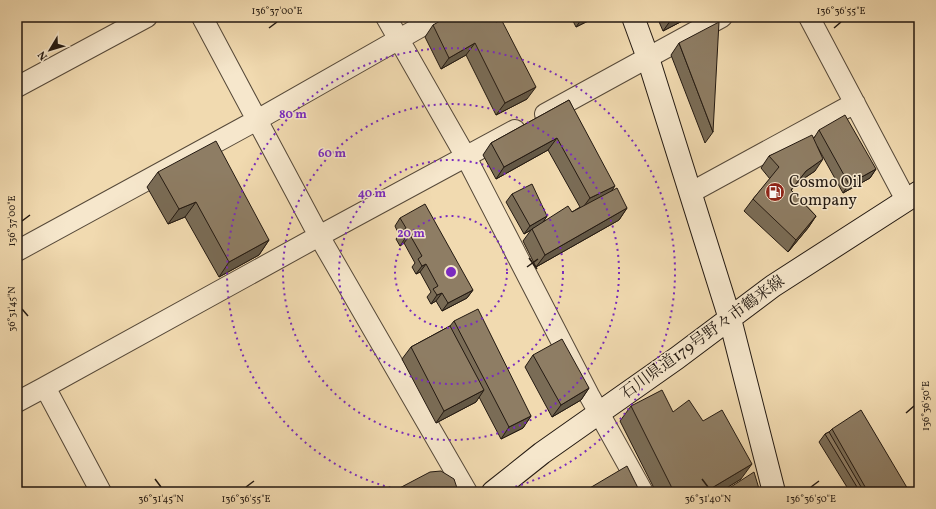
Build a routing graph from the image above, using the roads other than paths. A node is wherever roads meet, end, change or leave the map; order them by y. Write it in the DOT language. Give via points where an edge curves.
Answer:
graph roads {
  1 [pos="147,17"];
  2 [pos="202,17"];
  3 [pos="386,17"];
  4 [pos="438,17"];
  5 [pos="633,17"];
  6 [pos="722,17"];
  7 [pos="810,17"];
  8 [pos="398,39"];
  9 [pos="648,58"];
  10 [pos="17,87"];
  11 [pos="855,103"];
  12 [pos="257,120"];
  13 [pos="466,157"];
  14 [pos="690,193"];
  15 [pos="912,196"];
  16 [pos="319,236"];
  17 [pos="17,251"];
  18 [pos="730,319"];
  19 [pos="45,387"];
  20 [pos="17,402"];
  21 [pos="599,414"];
  22 [pos="101,492"];
  23 [pos="467,492"];
  24 [pos="493,492"];
  25 [pos="643,492"];
  26 [pos="774,492"];
  1 -- 10 [label="street"];
  2 -- 12 [label="street"];
  3 -- 8 [label="street"];
  4 -- 8 [label="street"];
  5 -- 9 [label="main road"];
  6 -- 9 [label="street"];
  7 -- 11 [label="street"];
  8 -- 12 [label="street"];
  8 -- 13 [label="street"];
  9 -- 13 [label="street"];
  9 -- 14 [label="main road"];
  11 -- 14 [label="street"];
  11 -- 15 [label="street"];
  12 -- 16 [label="street"];
  12 -- 17 [label="street"];
  13 -- 16 [label="street"];
  13 -- 21 [label="street"];
  14 -- 18 [label="main road"];
  15 -- 18 [label="main road, 石川県道179号野々市鶴来線" via="773,286"];
  16 -- 19 [label="street"];
  16 -- 23 [label="street"];
  18 -- 21 [label="main road, 石川県道179号野々市鶴来線"];
  18 -- 26 [label="main road"];
  19 -- 20 [label="street"];
  19 -- 22 [label="street"];
  21 -- 24 [label="main road, 石川県道179号野々市鶴来線" via="542,453"];
  21 -- 25 [label="street"];
}
